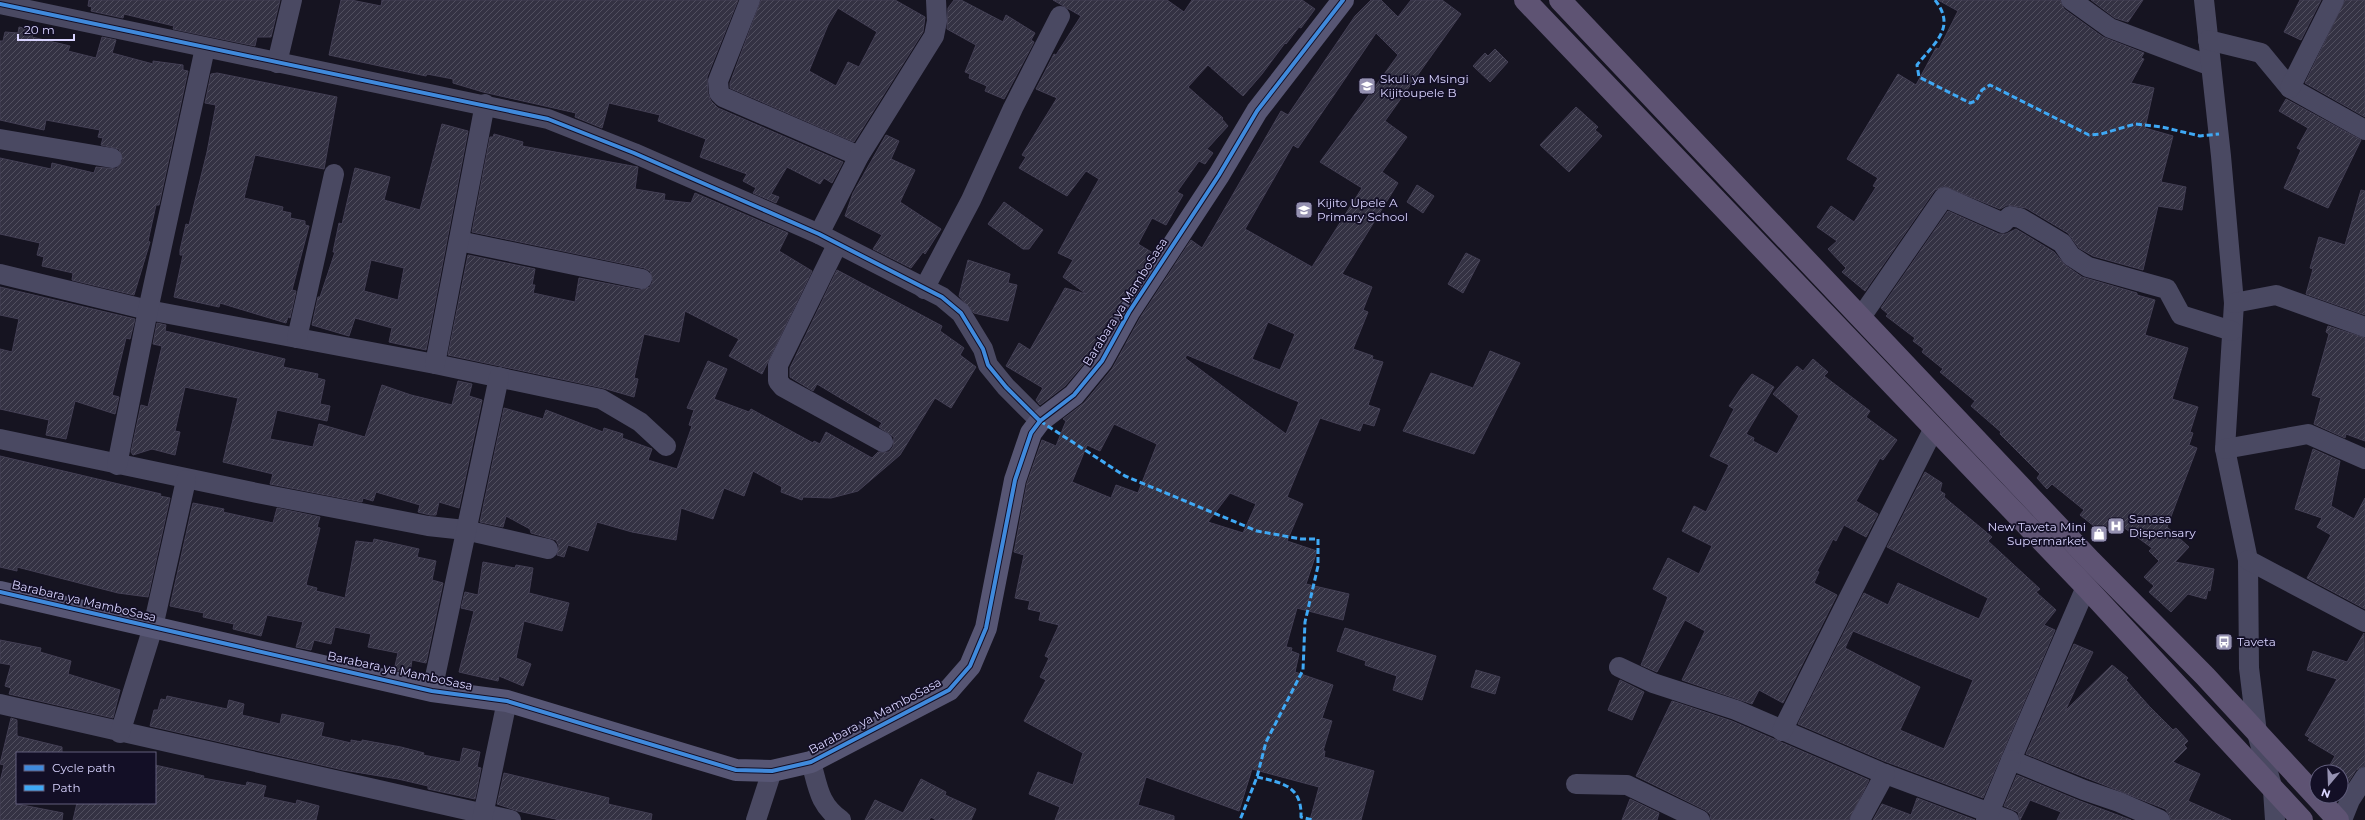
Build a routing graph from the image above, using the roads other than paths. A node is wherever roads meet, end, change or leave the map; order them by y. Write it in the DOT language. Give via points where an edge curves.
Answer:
graph roads {
  1 [pos="292,0"];
  2 [pos="750,0"];
  3 [pos="936,0"];
  4 [pos="1343,0"];
  5 [pos="1525,0"];
  6 [pos="1560,0"];
  7 [pos="2071,0"];
  8 [pos="2204,0"];
  9 [pos="2334,0"];
  10 [pos="0,4"];
  11 [pos="1060,16"];
  12 [pos="2208,40"];
  13 [pos="205,48"];
  14 [pos="277,63"];
  15 [pos="2211,66"];
  16 [pos="2290,88"];
  17 [pos="485,104"];
  18 [pos="2365,130"];
  19 [pos="0,139"];
  20 [pos="859,156"];
  21 [pos="112,158"];
  22 [pos="334,174"];
  23 [pos="819,234"];
  24 [pos="459,241"];
  25 [pos="837,245"];
  26 [pos="0,274"];
  27 [pos="642,279"];
  28 [pos="924,288"];
  29 [pos="2234,303"];
  30 [pos="148,310"];
  31 [pos="1861,317"];
  32 [pos="2365,327"];
  33 [pos="2232,331"];
  34 [pos="298,338"];
  35 [pos="435,364"];
  36 [pos="499,378"];
  37 [pos="1040,421"];
  38 [pos="1934,428"];
  39 [pos="0,439"];
  40 [pos="883,442"];
  41 [pos="666,446"];
  42 [pos="2225,449"];
  43 [pos="2365,459"];
  44 [pos="117,465"];
  45 [pos="186,480"];
  46 [pos="465,530"];
  47 [pos="548,550"];
  48 [pos="2248,560"];
  49 [pos="2086,587"];
  50 [pos="0,592"];
  51 [pos="2365,622"];
  52 [pos="153,627"];
  53 [pos="1619,666"];
  54 [pos="432,691"];
  55 [pos="507,702"];
  56 [pos="0,704"];
  57 [pos="1782,731"];
  58 [pos="120,733"];
  59 [pos="2257,733"];
  60 [pos="2011,760"];
  61 [pos="811,762"];
  62 [pos="772,770"];
  63 [pos="1886,774"];
  64 [pos="2365,777"];
  65 [pos="1576,784"];
  66 [pos="2273,790"];
  67 [pos="1988,816"];
  68 [pos="483,817"];
  69 [pos="511,820"];
  70 [pos="756,820"];
  71 [pos="841,820"];
  72 [pos="1700,820"];
  73 [pos="1860,820"];
  74 [pos="2009,820"];
  75 [pos="2160,820"];
  76 [pos="2275,820"];
  77 [pos="2302,820"];
  78 [pos="2338,820"];
  79 [pos="2342,820"];
  1 -- 14 [label="street"];
  2 -- 20 [label="street" via="718,81 719,93 723,97"];
  3 -- 20 [label="street" via="937,21 934,36"];
  4 -- 37 [label="street, Barabara ya MamboSasa" via="1257,111 1219,175 1129,312 1102,361 1074,395"];
  5 -- 38 [label="main road"];
  6 -- 31 [label="main road"];
  7 -- 15 [label="street" via="2110,28"];
  8 -- 12 [label="street"];
  9 -- 16 [label="street"];
  10 -- 13 [label="street"];
  11 -- 28 [label="street" via="1013,108 971,200"];
  12 -- 15 [label="street"];
  12 -- 16 [label="street" via="2261,53"];
  13 -- 14 [label="street"];
  13 -- 30 [label="street"];
  14 -- 17 [label="street"];
  15 -- 29 [label="street"];
  16 -- 18 [label="street"];
  17 -- 23 [label="street" via="555,122 634,153"];
  17 -- 24 [label="street"];
  19 -- 21 [label="street"];
  20 -- 23 [label="street"];
  22 -- 34 [label="street"];
  23 -- 25 [label="street"];
  24 -- 27 [label="street"];
  24 -- 35 [label="street"];
  25 -- 28 [label="street"];
  25 -- 40 [label="street" via="778,365 778,380 784,387"];
  26 -- 30 [label="street"];
  28 -- 37 [label="street" via="942,297 961,313 983,349 988,365"];
  29 -- 32 [label="street" via="2276,295"];
  29 -- 33 [label="street"];
  30 -- 34 [label="street"];
  30 -- 44 [label="street"];
  31 -- 33 [label="street" via="1944,197 2003,223 2010,216 2020,218 2062,243 2071,256 2088,266 2167,289 2181,315"];
  31 -- 59 [label="main road"];
  33 -- 42 [label="street"];
  34 -- 35 [label="street"];
  35 -- 36 [label="street"];
  36 -- 41 [label="street" via="600,399 640,422"];
  36 -- 46 [label="street"];
  37 -- 61 [label="street, Barabara ya MamboSasa" via="1031,433 1022,455 1004,531 986,628 970,666 949,690"];
  38 -- 49 [label="main road"];
  38 -- 57 [label="street"];
  39 -- 44 [label="street"];
  42 -- 43 [label="street" via="2308,434"];
  42 -- 48 [label="street"];
  44 -- 45 [label="street"];
  45 -- 46 [label="street" via="428,526"];
  45 -- 52 [label="street"];
  46 -- 47 [label="street"];
  46 -- 54 [label="street"];
  48 -- 51 [label="street"];
  48 -- 59 [label="street" via="2249,668"];
  49 -- 60 [label="street"];
  49 -- 66 [label="main road"];
  50 -- 52 [label="street, Barabara ya MamboSasa"];
  52 -- 54 [label="street, Barabara ya MamboSasa"];
  52 -- 58 [label="street"];
  53 -- 57 [label="street" via="1653,683 1736,710"];
  54 -- 55 [label="street, Barabara ya MamboSasa"];
  55 -- 62 [label="street, Barabara ya MamboSasa" via="736,770"];
  55 -- 68 [label="street"];
  56 -- 58 [label="street"];
  57 -- 63 [label="street"];
  58 -- 68 [label="street"];
  59 -- 66 [label="street"];
  59 -- 78 [label="main road"];
  60 -- 67 [label="street"];
  60 -- 75 [label="street"];
  61 -- 62 [label="street, Barabara ya MamboSasa"];
  61 -- 71 [label="street" via="820,798 829,812"];
  62 -- 70 [label="street"];
  63 -- 67 [label="street"];
  63 -- 73 [label="street"];
  64 -- 79 [label="street" via="2350,800"];
  65 -- 72 [label="street" via="1627,785"];
  66 -- 76 [label="street"];
  66 -- 77 [label="main road"];
  67 -- 74 [label="street"];
  68 -- 69 [label="street"];
}
